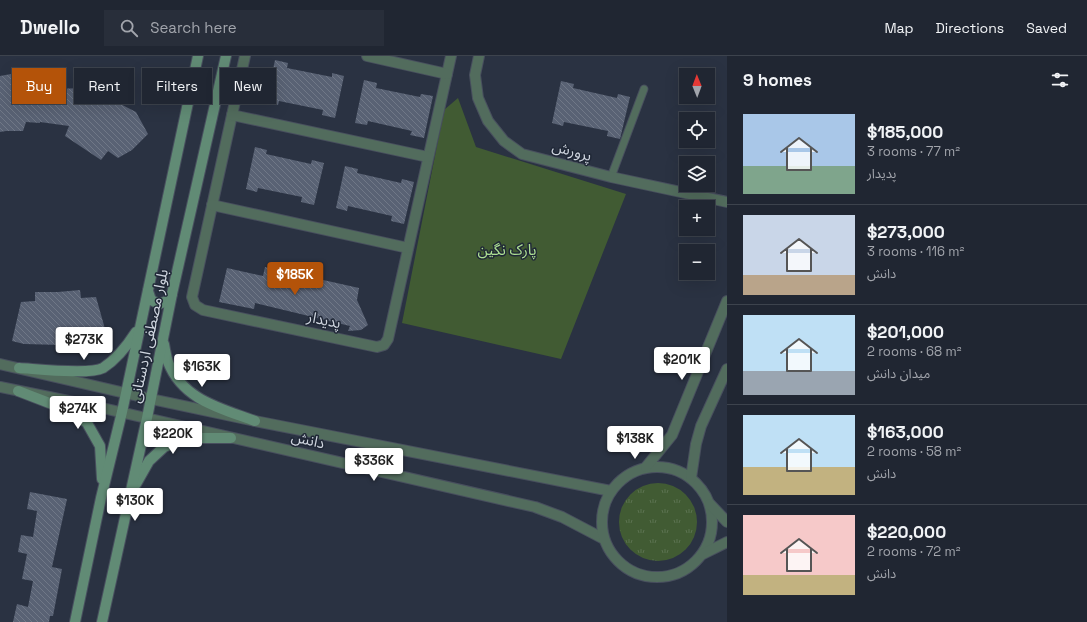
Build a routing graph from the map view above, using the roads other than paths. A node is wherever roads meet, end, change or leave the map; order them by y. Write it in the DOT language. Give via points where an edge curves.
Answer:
graph roads {
  1 [pos="198,56"];
  2 [pos="226,56"];
  3 [pos="245,56"];
  4 [pos="367,56"];
  5 [pos="451,56"];
  6 [pos="479,56"];
  7 [pos="447,74"];
  8 [pos="644,89"];
  9 [pos="232,115"];
  10 [pos="428,157"];
  11 [pos="611,177"];
  12 [pos="727,202"];
  13 [pos="212,205"];
  14 [pos="408,248"];
  15 [pos="148,291"];
  16 [pos="172,294"];
  17 [pos="727,301"];
  18 [pos="140,327"];
  19 [pos="163,339"];
  20 [pos="0,364"];
  21 [pos="19,368"];
  22 [pos="727,369"];
  23 [pos="0,387"];
  24 [pos="18,390"];
  25 [pos="126,393"];
  26 [pos="151,399"];
  27 [pos="122,412"];
  28 [pos="147,418"];
  29 [pos="255,421"];
  30 [pos="232,438"];
  31 [pos="646,467"];
  32 [pos="691,478"];
  33 [pos="611,491"];
  34 [pos="102,498"];
  35 [pos="130,499"];
  36 [pos="710,504"];
  37 [pos="727,522"];
  38 [pos="604,539"];
  39 [pos="727,542"];
  40 [pos="703,554"];
  41 [pos="75,622"];
  42 [pos="102,622"];
  1 -- 15 [label="main road, بلوار مصطفی اردستانی"];
  2 -- 16 [label="main road, بلوار مصطفی اردستانی"];
  3 -- 9 [label="street, پدیدار"];
  4 -- 7 [label="street"];
  5 -- 7 [label="street, پدیدار"];
  6 -- 11 [label="street, پرورش" via="475,75 478,98 488,121 504,142 522,154"];
  7 -- 10 [label="street, پدیدار"];
  8 -- 11 [label="lane"];
  9 -- 10 [label="street"];
  9 -- 13 [label="street, پدیدار"];
  10 -- 14 [label="street, پدیدار"];
  11 -- 12 [label="street, پرورش"];
  13 -- 14 [label="street"];
  13 -- 14 [label="street, پدیدار" via="192,296 195,305 203,310 377,347 384,346 388,339"];
  15 -- 16 [label="main road" via="151,300 159,304 167,301"];
  15 -- 18 [label="main road, بلوار مصطفی اردستانی"];
  16 -- 19 [label="main road, بلوار مصطفی اردستانی"];
  17 -- 31 [label="street" via="672,435"];
  18 -- 21 [label="main road" via="117,357 101,369 87,372"];
  18 -- 25 [label="main road, بلوار مصطفی اردستانی"];
  19 -- 26 [label="main road, بلوار مصطفی اردستانی"];
  19 -- 29 [label="main road" via="175,377 189,392 209,404"];
  20 -- 21 [label="street, دانش"];
  21 -- 25 [label="street, دانش"];
  22 -- 32 [label="street" via="701,426"];
  23 -- 24 [label="street, دانش"];
  24 -- 27 [label="street, دانش"];
  24 -- 34 [label="main road" via="70,411 87,424 100,446"];
  25 -- 26 [label="street, دانش"];
  25 -- 27 [label="main road, بلوار مصطفی اردستانی"];
  26 -- 28 [label="main road, بلوار مصطفی اردستانی"];
  26 -- 29 [label="street, دانش"];
  27 -- 28 [label="street, دانش"];
  27 -- 34 [label="main road, بلوار مصطفی اردستانی"];
  28 -- 30 [label="street, دانش"];
  28 -- 35 [label="main road, بلوار مصطفی اردستانی"];
  29 -- 33 [label="street, دانش"];
  30 -- 35 [label="main road" via="186,438 164,447 149,461"];
  30 -- 38 [label="street, دانش" via="535,507 562,517"];
  31 -- 32 [label="street" via="677,470"];
  31 -- 33 [label="street" via="620,480"];
  32 -- 36 [label="street"];
  33 -- 38 [label="street" via="603,506 601,523"];
  34 -- 41 [label="main road, بلوار مصطفی اردستانی"];
  35 -- 42 [label="main road, بلوار مصطفی اردستانی"];
  36 -- 37 [label="street"];
  36 -- 40 [label="street" via="713,521 711,538"];
  38 -- 40 [label="street" via="612,555 624,567 640,575 658,578 675,575 691,567"];
  39 -- 40 [label="street"];
}
